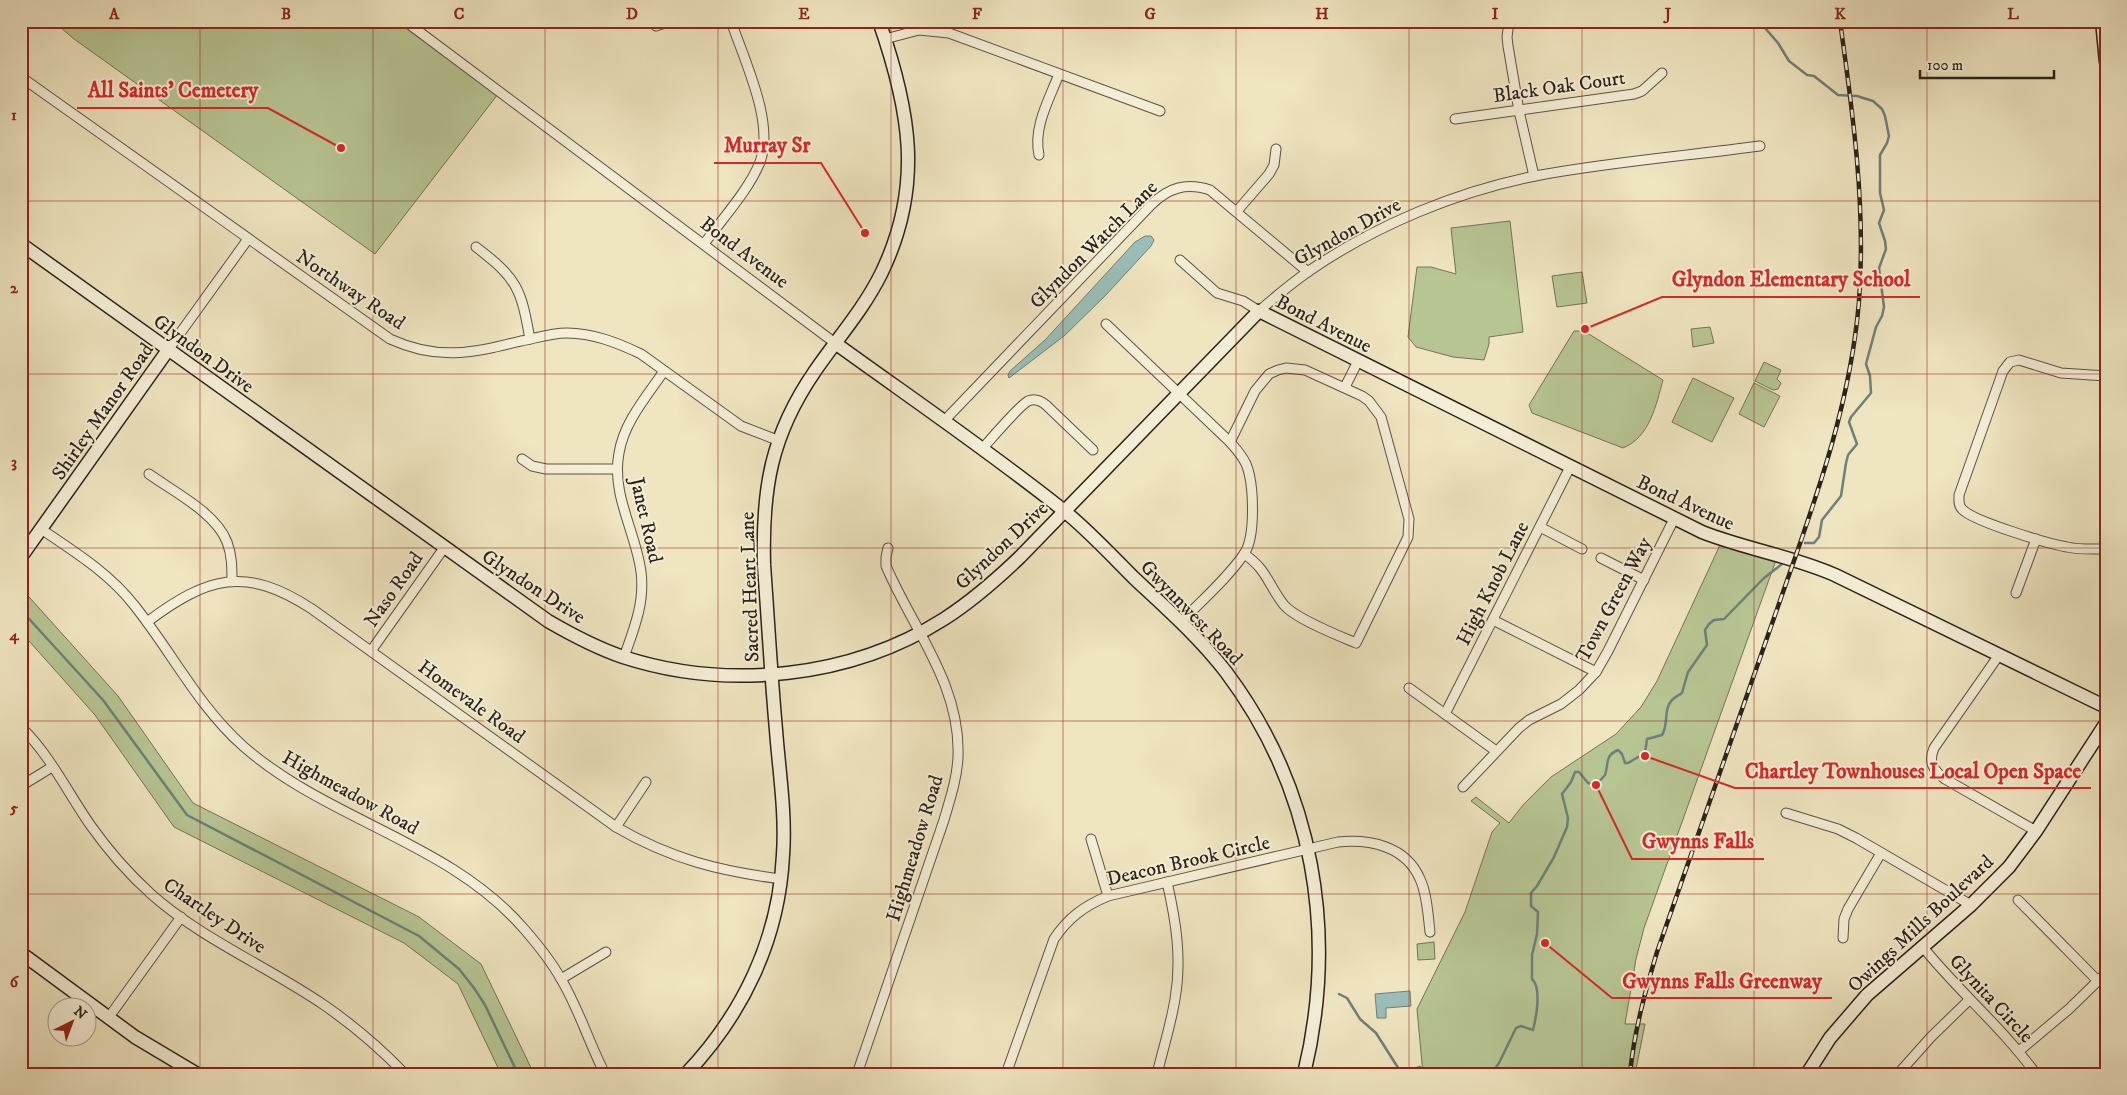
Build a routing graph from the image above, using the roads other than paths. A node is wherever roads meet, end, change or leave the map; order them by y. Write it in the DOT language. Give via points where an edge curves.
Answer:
graph roads {
  1 [pos="405,21"];
  2 [pos="672,21"];
  3 [pos="731,21"];
  4 [pos="879,21"];
  5 [pos="1509,21"];
  6 [pos="2102,21"];
  7 [pos="656,26"];
  8 [pos="885,39"];
  9 [pos="2106,62"];
  10 [pos="1662,73"];
  11 [pos="1059,74"];
  12 [pos="21,77"];
  13 [pos="1160,111"];
  14 [pos="1519,111"];
  15 [pos="1454,119"];
  16 [pos="1760,146"];
  17 [pos="1276,149"];
  18 [pos="1039,155"];
  19 [pos="1534,176"];
  20 [pos="1237,211"];
  21 [pos="248,239"];
  22 [pos="21,244"];
  23 [pos="704,244"];
  24 [pos="476,247"];
  25 [pos="1180,260"];
  26 [pos="1308,272"];
  27 [pos="1259,311"];
  28 [pos="1106,324"];
  29 [pos="530,339"];
  30 [pos="835,342"];
  31 [pos="168,350"];
  32 [pos="1358,361"];
  33 [pos="664,371"];
  34 [pos="2106,376"];
  35 [pos="1346,387"];
  36 [pos="1178,393"];
  37 [pos="944,422"];
  38 [pos="777,440"];
  39 [pos="1230,442"];
  40 [pos="982,449"];
  41 [pos="1093,450"];
  42 [pos="522,459"];
  43 [pos="1570,466"];
  44 [pos="618,469"];
  45 [pos="149,474"];
  46 [pos="1064,511"];
  47 [pos="1674,519"];
  48 [pos="1540,527"];
  49 [pos="41,529"];
  50 [pos="2036,539"];
  51 [pos="444,548"];
  52 [pos="888,548"];
  53 [pos="1582,549"];
  54 [pos="2106,549"];
  55 [pos="1244,554"];
  56 [pos="21,557"];
  57 [pos="1601,558"];
  58 [pos="1644,580"];
  59 [pos="232,581"];
  60 [pos="2016,593"];
  61 [pos="1493,620"];
  62 [pos="147,622"];
  63 [pos="1181,622"];
  64 [pos="920,632"];
  65 [pos="371,651"];
  66 [pos="1999,655"];
  67 [pos="624,657"];
  68 [pos="1596,672"];
  69 [pos="771,674"];
  70 [pos="1409,688"];
  71 [pos="2106,707"];
  72 [pos="1445,714"];
  73 [pos="2106,723"];
  74 [pos="21,727"];
  75 [pos="1496,751"];
  76 [pos="52,766"];
  77 [pos="646,782"];
  78 [pos="21,786"];
  79 [pos="1463,787"];
  80 [pos="1786,813"];
  81 [pos="616,827"];
  82 [pos="2036,832"];
  83 [pos="1091,839"];
  84 [pos="1309,850"];
  85 [pos="1881,853"];
  86 [pos="782,879"];
  87 [pos="1167,882"];
  88 [pos="1108,896"];
  89 [pos="2018,900"];
  90 [pos="1971,905"];
  91 [pos="181,917"];
  92 [pos="1430,932"];
  93 [pos="1843,938"];
  94 [pos="1922,946"];
  95 [pos="606,952"];
  96 [pos="21,953"];
  97 [pos="2106,973"];
  98 [pos="561,979"];
  99 [pos="2098,981"];
  100 [pos="1969,1000"];
  101 [pos="109,1017"];
  102 [pos="2019,1051"];
  103 [pos="197,1074"];
  104 [pos="404,1074"];
  105 [pos="605,1074"];
  106 [pos="686,1074"];
  107 [pos="857,1074"];
  108 [pos="1006,1074"];
  109 [pos="1157,1074"];
  110 [pos="1304,1074"];
  111 [pos="1807,1074"];
  112 [pos="1898,1074"];
  113 [pos="2036,1074"];
  1 -- 23 [label="street, Bond Avenue"];
  2 -- 7 [label="street"];
  3 -- 23 [label="street" via="762,110 765,141 753,176"];
  4 -- 8 [label="street, Sacred Heart Lane"];
  5 -- 14 [label="street" via="1506,37"];
  6 -- 9 [label="street"];
  8 -- 11 [label="street" via="919,30 949,33"];
  8 -- 30 [label="street, Sacred Heart Lane" via="906,119 906,190 895,237 880,275 860,310"];
  10 -- 14 [label="street, Black Oak Court" via="1634,94"];
  11 -- 13 [label="street"];
  11 -- 18 [label="street" via="1037,132"];
  12 -- 21 [label="street, Northway Road"];
  14 -- 15 [label="street, Black Oak Court"];
  14 -- 19 [label="street"];
  16 -- 19 [label="street, Glyndon Drive"];
  17 -- 20 [label="street" via="1274,166 1269,174"];
  19 -- 26 [label="street, Glyndon Drive" via="1422,211 1372,234"];
  20 -- 26 [label="street, Glyndon Watch Lane"];
  20 -- 37 [label="street, Glyndon Watch Lane" via="1210,190 1199,186 1168,191"];
  21 -- 29 [label="street, Northway Road" via="375,330 406,346 440,354 456,354"];
  21 -- 31 [label="street, Shirley Manor Road"];
  22 -- 31 [label="street, Glyndon Drive"];
  23 -- 30 [label="street, Bond Avenue"];
  24 -- 29 [label="street" via="500,265 514,281 524,304"];
  25 -- 27 [label="street" via="1217,293 1243,301"];
  26 -- 27 [label="street, Glyndon Drive"];
  27 -- 32 [label="street, Bond Avenue"];
  27 -- 36 [label="street, Glyndon Drive"];
  28 -- 36 [label="street"];
  29 -- 33 [label="street, Northway Road" via="566,333 596,337 625,346"];
  30 -- 37 [label="street, Bond Avenue"];
  30 -- 38 [label="street, Sacred Heart Lane" via="802,390"];
  31 -- 49 [label="street, Shirley Manor Road"];
  31 -- 51 [label="street, Glyndon Drive"];
  32 -- 35 [label="street"];
  32 -- 43 [label="street, Bond Avenue"];
  33 -- 38 [label="street, Northway Road" via="741,426"];
  33 -- 44 [label="street, Janet Road" via="629,425 619,454"];
  34 -- 50 [label="street" via="2061,373 2019,360 2010,362 2002,372 1959,503 1970,515"];
  35 -- 39 [label="street" via="1295,368 1269,374 1255,391"];
  35 -- 55 [label="street" via="1369,401 1381,417 1409,519 1408,537 1356,643 1290,611 1261,568"];
  36 -- 39 [label="street"];
  36 -- 46 [label="street, Glyndon Drive"];
  37 -- 40 [label="street, Bond Avenue"];
  38 -- 69 [label="street, Sacred Heart Lane" via="769,471 763,527"];
  39 -- 55 [label="street" via="1242,456 1250,480 1250,538"];
  40 -- 41 [label="street" via="1023,405 1034,400 1046,405"];
  40 -- 46 [label="street, Bond Avenue"];
  42 -- 44 [label="street" via="532,466 546,469"];
  43 -- 47 [label="street, Bond Avenue"];
  43 -- 48 [label="street, High Knob Lane"];
  44 -- 67 [label="street, Janet Road" via="618,486 641,572 640,606"];
  45 -- 59 [label="street" via="202,511 221,530 231,558"];
  46 -- 63 [label="street, Gwynnwest Road"];
  46 -- 64 [label="street, Glyndon Drive" via="996,580 970,601"];
  47 -- 58 [label="street, Town Green Way"];
  47 -- 66 [label="street, Bond Avenue" via="1742,547 1822,569"];
  48 -- 53 [label="street"];
  48 -- 61 [label="street, High Knob Lane"];
  49 -- 56 [label="street, Shirley Manor Road"];
  49 -- 62 [label="street, Highmeadow Road" via="106,576"];
  50 -- 54 [label="street" via="2068,548"];
  50 -- 60 [label="street"];
  51 -- 65 [label="street, Naso Road"];
  51 -- 67 [label="street, Glyndon Drive" via="548,621"];
  52 -- 64 [label="street, Highmeadow Road" via="886,566"];
  55 -- 63 [label="street"];
  57 -- 58 [label="street"];
  58 -- 68 [label="street, Town Green Way"];
  59 -- 62 [label="street, Homevale Road" via="189,593"];
  59 -- 65 [label="street, Homevale Road" via="270,587 296,598"];
  61 -- 68 [label="street"];
  61 -- 72 [label="street, High Knob Lane"];
  62 -- 98 [label="street, Highmeadow Road" via="207,706 242,745 299,788 435,857 474,882 525,929"];
  63 -- 84 [label="street, Gwynnwest Road" via="1226,673 1258,722 1292,793"];
  64 -- 69 [label="street, Glyndon Drive" via="847,661"];
  64 -- 107 [label="street, Highmeadow Road" via="952,704 958,741 955,779"];
  65 -- 81 [label="street, Homevale Road"];
  66 -- 71 [label="street, Bond Avenue"];
  66 -- 82 [label="street" via="1934,748 1931,761 1933,768 1945,779"];
  67 -- 69 [label="street, Glyndon Drive" via="710,674"];
  68 -- 75 [label="street, Town Green Way" via="1571,696 1529,720"];
  69 -- 86 [label="street, Sacred Heart Lane" via="783,824"];
  70 -- 72 [label="street"];
  72 -- 75 [label="street"];
  73 -- 82 [label="street, Owings Mills Boulevard"];
  74 -- 76 [label="street, Chartley Drive"];
  75 -- 79 [label="street, Town Green Way"];
  76 -- 78 [label="street"];
  76 -- 91 [label="street, Chartley Drive" via="110,850 144,887"];
  77 -- 81 [label="street"];
  80 -- 85 [label="street" via="1838,829"];
  81 -- 86 [label="street, Homevale Road" via="646,844 699,864"];
  82 -- 90 [label="street, Owings Mills Boulevard"];
  83 -- 88 [label="street"];
  84 -- 87 [label="street, Deacon Brook Circle"];
  84 -- 92 [label="street, Deacon Brook Circle" via="1338,842 1366,842 1379,844 1402,856 1410,862 1421,880"];
  84 -- 110 [label="street, Gwynnwest Road" via="1320,959 1314,1027"];
  85 -- 90 [label="street"];
  85 -- 93 [label="street" via="1848,909"];
  86 -- 106 [label="street, Sacred Heart Lane" via="774,918 756,971 727,1024"];
  87 -- 88 [label="street, Deacon Brook Circle"];
  87 -- 109 [label="street" via="1176,920 1178,973"];
  88 -- 108 [label="street, Deacon Brook Circle" via="1076,913 1054,939"];
  89 -- 99 [label="street"];
  90 -- 94 [label="street, Owings Mills Boulevard"];
  91 -- 101 [label="street"];
  91 -- 104 [label="street, Chartley Drive" via="207,936 330,1009 372,1042"];
  94 -- 100 [label="street, Glynita Circle"];
  94 -- 111 [label="street, Owings Mills Boulevard" via="1878,984 1846,1018"];
  95 -- 98 [label="street"];
  96 -- 101 [label="street"];
  97 -- 99 [label="street"];
  98 -- 105 [label="street, Highmeadow Road"];
  99 -- 102 [label="street"];
  100 -- 102 [label="street, Glynita Circle"];
  100 -- 112 [label="street"];
  101 -- 103 [label="street" via="159,1053"];
  102 -- 113 [label="street, Glynita Circle"];
}
